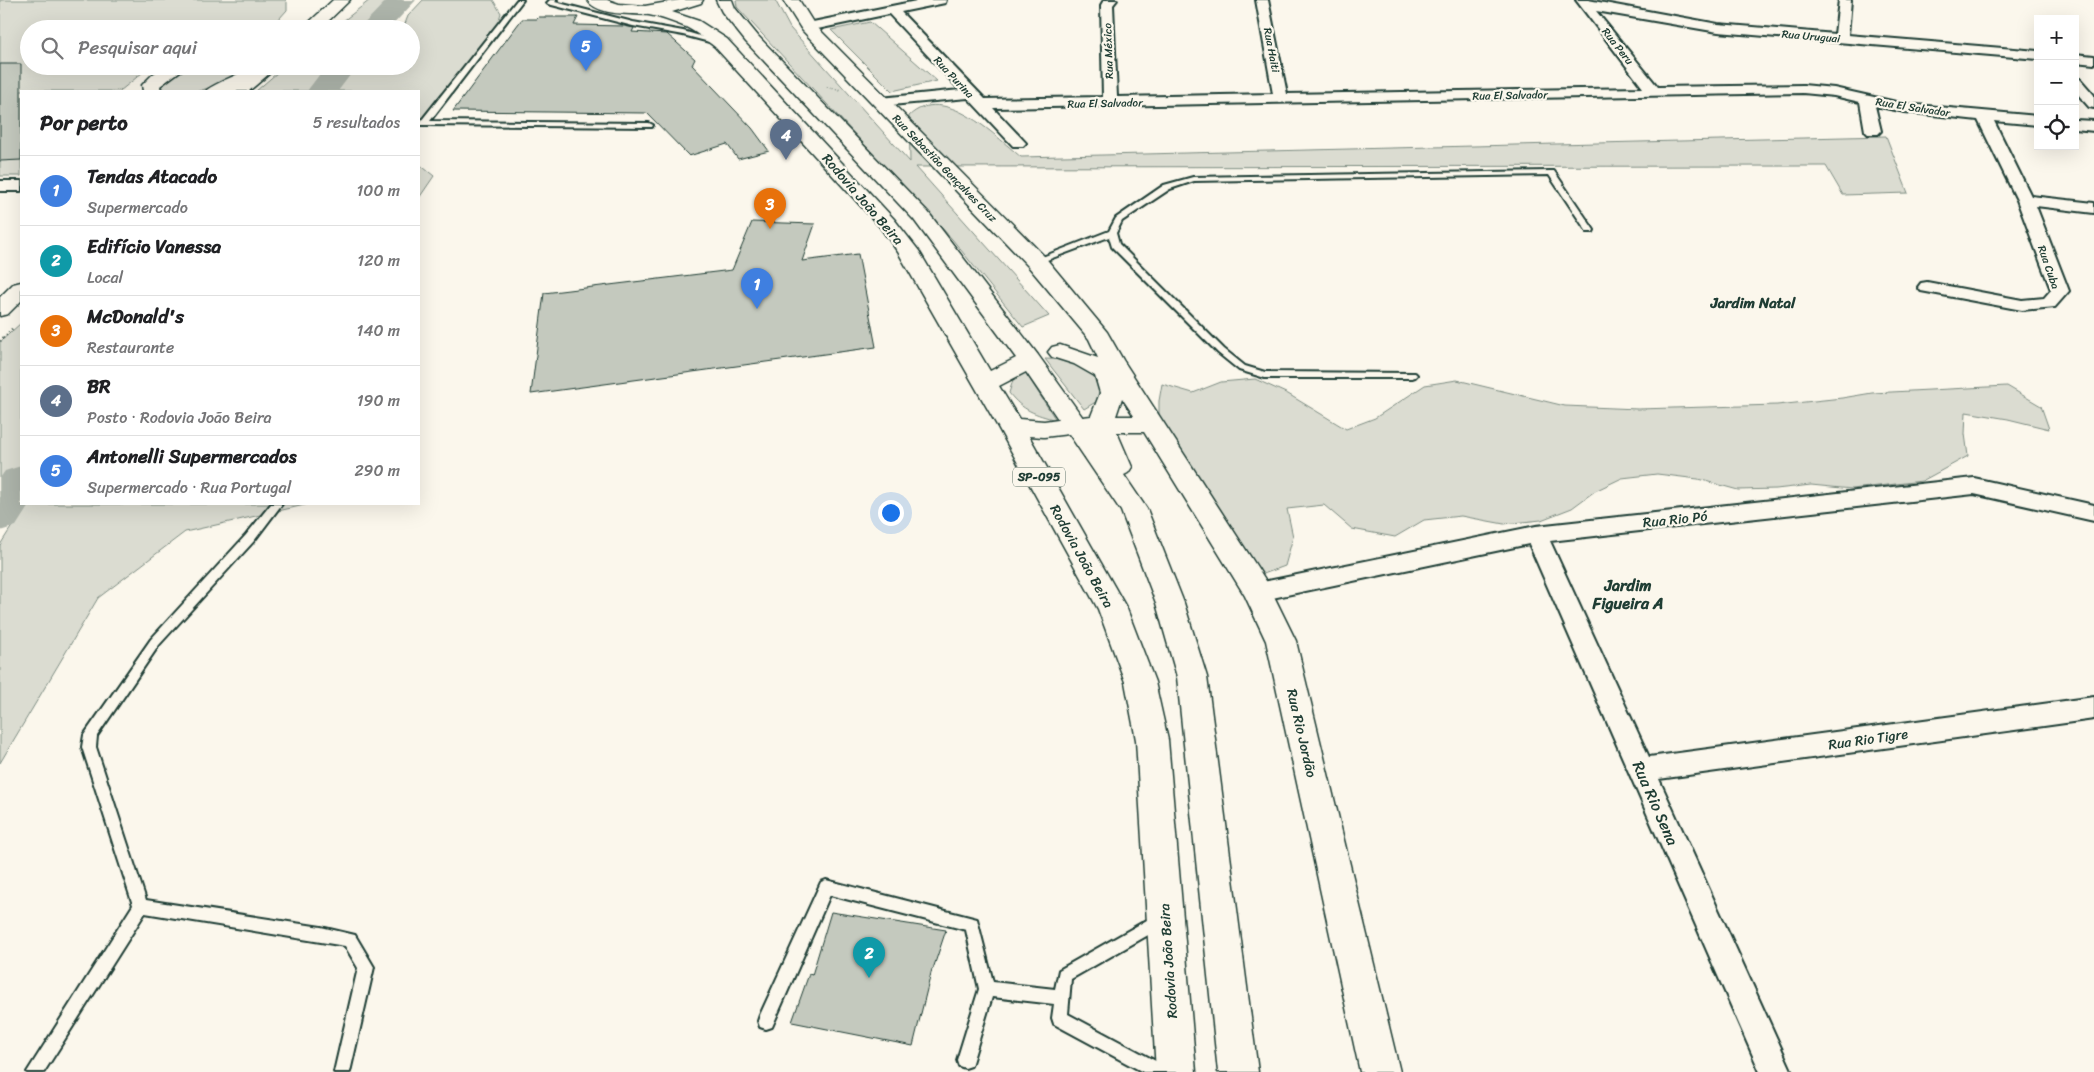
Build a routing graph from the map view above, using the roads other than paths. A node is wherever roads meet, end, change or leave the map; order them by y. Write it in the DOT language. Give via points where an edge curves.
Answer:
graph roads {
  1 [pos="342,0"];
  2 [pos="520,0"];
  3 [pos="554,0"];
  4 [pos="595,0"];
  5 [pos="695,0"];
  6 [pos="724,0"];
  7 [pos="791,0"];
  8 [pos="940,0"];
  9 [pos="1111,0"];
  10 [pos="1262,0"];
  11 [pos="1845,0"];
  12 [pos="1584,2"];
  13 [pos="314,5"];
  14 [pos="892,10"];
  15 [pos="636,15"];
  16 [pos="305,20"];
  17 [pos="310,20"];
  18 [pos="808,28"];
  19 [pos="1841,38"];
  20 [pos="2034,55"];
  21 [pos="2079,58"];
  22 [pos="2094,60"];
  23 [pos="164,75"];
  24 [pos="251,75"];
  25 [pos="258,75"];
  26 [pos="2079,87"];
  27 [pos="152,90"];
  28 [pos="218,90"];
  29 [pos="240,90"];
  30 [pos="1654,92"];
  31 [pos="877,98"];
  32 [pos="974,99"];
  33 [pos="1281,99"];
  34 [pos="1867,100"];
  35 [pos="1110,103"];
  36 [pos="2094,104"];
  37 [pos="1984,116"];
  38 [pos="2034,121"];
  39 [pos="2079,124"];
  40 [pos="649,125"];
  41 [pos="2094,126"];
  42 [pos="1873,132"];
  43 [pos="1018,143"];
  44 [pos="0,186"];
  45 [pos="20,186"];
  46 [pos="2025,200"];
  47 [pos="2094,208"];
  48 [pos="1590,230"];
  49 [pos="1112,233"];
  50 [pos="1036,261"];
  51 [pos="1928,288"];
  52 [pos="20,290"];
  53 [pos="0,309"];
  54 [pos="1099,337"];
  55 [pos="1060,352"];
  56 [pos="1030,360"];
  57 [pos="1412,375"];
  58 [pos="985,383"];
  59 [pos="1089,424"];
  60 [pos="1152,424"];
  61 [pos="1011,427"];
  62 [pos="276,505"];
  63 [pos="2094,513"];
  64 [pos="1536,534"];
  65 [pos="1258,592"];
  66 [pos="2094,708"];
  67 [pos="1641,770"];
  68 [pos="141,906"];
  69 [pos="1165,918"];
  70 [pos="987,989"];
  71 [pos="1062,997"];
  72 [pos="766,1021"];
  73 [pos="965,1060"];
  74 [pos="35,1072"];
  75 [pos="342,1072"];
  76 [pos="1159,1072"];
  77 [pos="1176,1072"];
  78 [pos="1238,1072"];
  79 [pos="1380,1072"];
  80 [pos="1776,1072"];
  1 -- 17 [label="main road"];
  2 -- 40 [label="lane" via="424,123"];
  3 -- 15 [label="lane" via="550,3"];
  4 -- 15 [label="main road, SP-095"];
  5 -- 15 [label="main road, SP-095"];
  6 -- 56 [label="main road, Rodovia João Beira" via="752,39 921,216"];
  7 -- 18 [label="main road, Rua Sebastião Gonçalves Cruz"];
  8 -- 14 [label="street"];
  9 -- 35 [label="street, Rua México" via="1107,4"];
  10 -- 33 [label="street, Rua Haiti"];
  11 -- 19 [label="street"];
  12 -- 19 [label="street, Rua Uruguai" via="1718,28"];
  12 -- 30 [label="street, Rua Peru"];
  13 -- 16 [label="main road"];
  14 -- 18 [label="street"];
  14 -- 32 [label="street, Rua Purina"];
  15 -- 58 [label="main road, Rodovia João Beira / SP-095" via="693,24 721,43 887,223 908,251"];
  18 -- 31 [label="main road, Rua Sebastião Gonçalves Cruz"];
  19 -- 20 [label="street, Rua Uruguai"];
  21 -- 22 [label="street"];
  23 -- 27 [label="main road" via="151,85"];
  24 -- 28 [label="main road"];
  25 -- 29 [label="main road"];
  26 -- 36 [label="street"];
  30 -- 33 [label="street, Rua El Salvador"];
  30 -- 34 [label="street, Rua El Salvador" via="1803,89"];
  31 -- 32 [label="street, Rua El Salvador"];
  31 -- 50 [label="main road, Rua Sebastião Gonçalves Cruz"];
  32 -- 35 [label="street, Rua El Salvador"];
  32 -- 43 [label="street, Rua Purina"];
  33 -- 35 [label="street, Rua El Salvador"];
  34 -- 37 [label="street, Rua El Salvador" via="1905,108"];
  34 -- 42 [label="street"];
  37 -- 38 [label="street, Rua El Salvador"];
  37 -- 46 [label="street, Rua Cuba"];
  39 -- 41 [label="street"];
  44 -- 45 [label="street"];
  46 -- 47 [label="street"];
  46 -- 51 [label="street, Rua Cuba" via="2060,292 2050,303 2022,305"];
  48 -- 49 [label="lane" via="1551,173 1193,179 1167,187 1119,220"];
  49 -- 50 [label="lane"];
  49 -- 57 [label="lane" via="1115,245 1242,368 1265,375"];
  50 -- 54 [label="main road, Rua Sebastião Gonçalves Cruz"];
  52 -- 53 [label="main road"];
  54 -- 55 [label="main road"];
  54 -- 60 [label="main road, Rua Sebastião Gonçalves Cruz"];
  55 -- 56 [label="main road"];
  55 -- 59 [label="main road" via="1106,372 1112,393"];
  56 -- 58 [label="main road"];
  56 -- 59 [label="main road, Rodovia João Beira"];
  58 -- 61 [label="main road, Rodovia João Beira / SP-095"];
  59 -- 60 [label="main road"];
  59 -- 61 [label="main road" via="1044,429"];
  59 -- 78 [label="main road, Rodovia João Beira" via="1134,508 1170,603 1192,677"];
  60 -- 65 [label="main road, Rua Rio Jordão"];
  61 -- 69 [label="main road, Rodovia João Beira / SP-095" via="1112,609 1140,682 1152,740"];
  62 -- 68 [label="lane" via="155,642 91,735 89,747"];
  63 -- 64 [label="street, Rua Rio Pó" via="1974,486"];
  64 -- 65 [label="street, Rua Rio Pó"];
  64 -- 67 [label="street, Rua Rio Sena"];
  65 -- 79 [label="main road, Rua Rio Jordão" via="1281,641"];
  66 -- 67 [label="street, Rua Rio Tigre"];
  67 -- 80 [label="street, Rua Rio Sena"];
  68 -- 74 [label="lane"];
  68 -- 75 [label="lane" via="350,940 366,967"];
  69 -- 71 [label="lane" via="1064,975"];
  69 -- 77 [label="main road, Rodovia João Beira / SP-095"];
  70 -- 71 [label="lane"];
  70 -- 72 [label="lane" via="972,924 826,887"];
  70 -- 73 [label="lane"];
  71 -- 76 [label="lane" via="1060,1018"];
}
